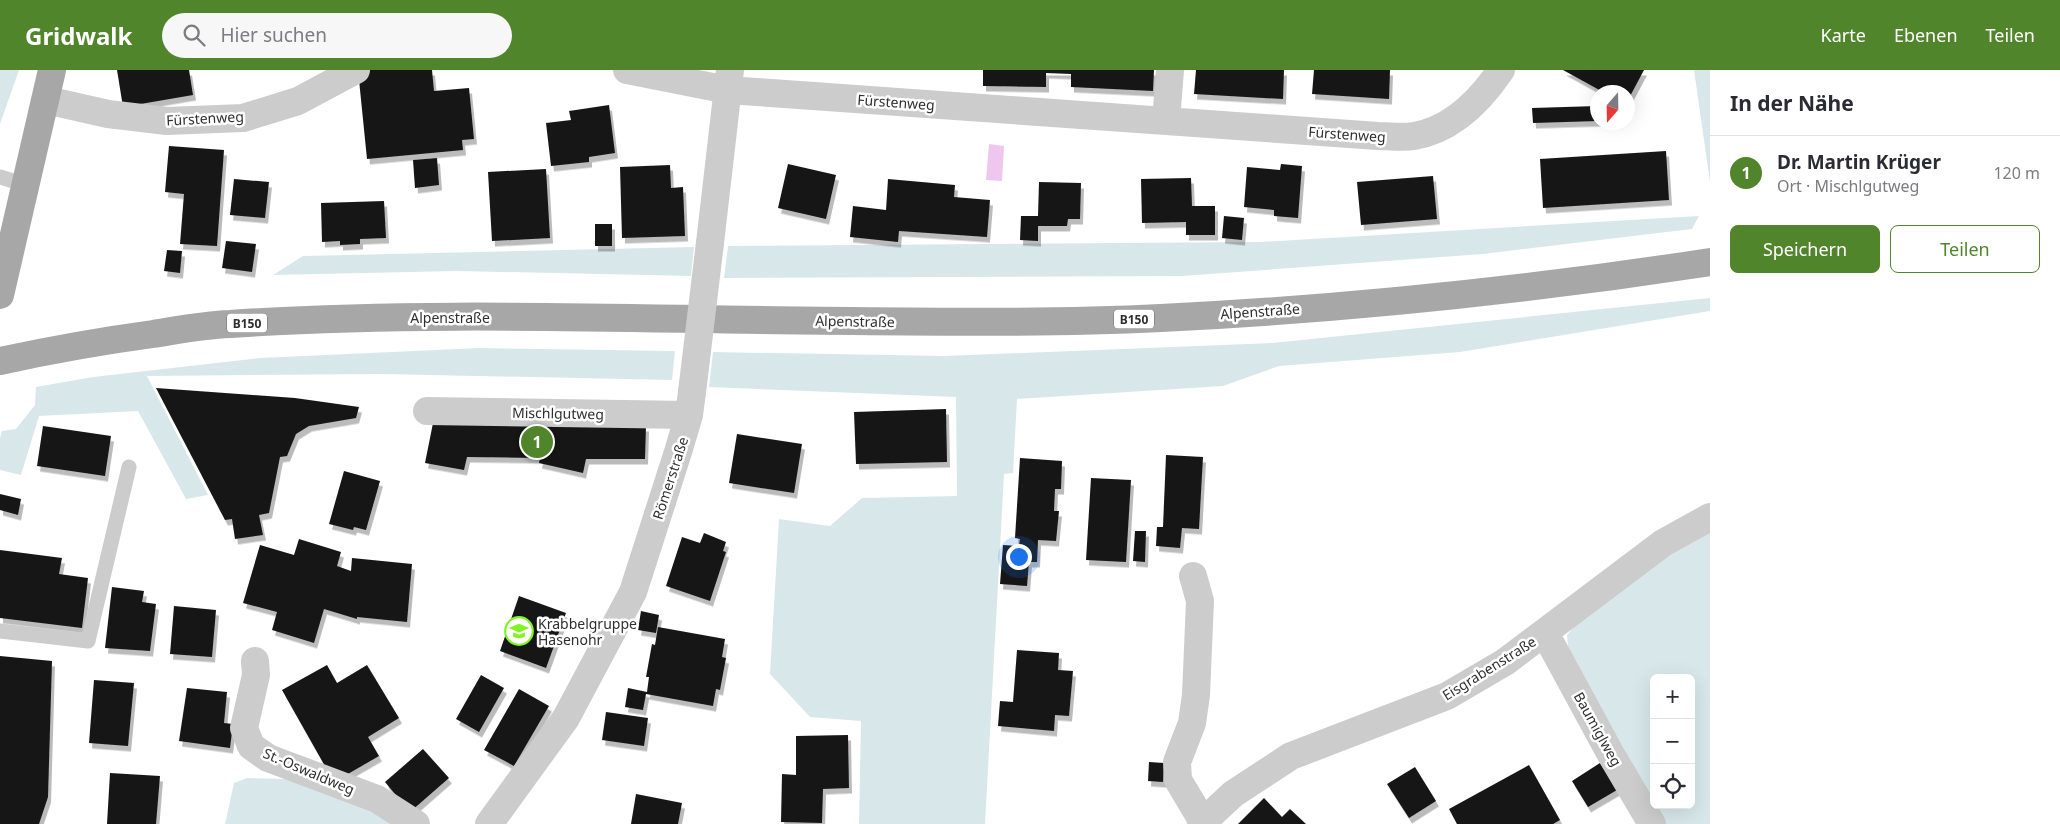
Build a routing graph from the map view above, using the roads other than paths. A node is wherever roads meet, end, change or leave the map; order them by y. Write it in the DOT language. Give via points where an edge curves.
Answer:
graph roads {
  1 [pos="52,70"];
  2 [pos="356,70"];
  3 [pos="627,70"];
  4 [pos="1170,70"];
  5 [pos="1501,70"];
  6 [pos="729,80"];
  7 [pos="46,100"];
  8 [pos="1166,121"];
  9 [pos="0,178"];
  10 [pos="26,185"];
  11 [pos="1710,262"];
  12 [pos="0,295"];
  13 [pos="0,361"];
  14 [pos="691,404"];
  15 [pos="427,411"];
  16 [pos="129,467"];
  17 [pos="1710,517"];
  18 [pos="1193,576"];
  19 [pos="0,631"];
  20 [pos="1545,633"];
  21 [pos="255,661"];
  22 [pos="1202,823"];
  23 [pos="416,824"];
  24 [pos="489,824"];
  25 [pos="1652,824"];
  1 -- 7 [label="main road"];
  2 -- 7 [label="street, Fürstenweg" via="298,102 243,118 167,121 108,114"];
  3 -- 6 [label="street, Fürstenweg"];
  4 -- 8 [label="street"];
  5 -- 8 [label="street, Fürstenweg" via="1466,112 1436,131 1412,137"];
  6 -- 8 [label="street, Fürstenweg"];
  6 -- 14 [label="street, Römerstraße, bridge"];
  7 -- 10 [label="main road"];
  9 -- 10 [label="lane"];
  10 -- 12 [label="main road"];
  11 -- 13 [label="main road, Alpenstraße / B150" via="1562,284 1382,302 1162,318 969,322 423,317 225,324 63,347"];
  14 -- 15 [label="street, Mischlgutweg"];
  14 -- 24 [label="street, Römerstraße" via="633,592 566,718"];
  16 -- 19 [label="lane" via="88,642"];
  17 -- 20 [label="street, Eisgrabenstraße" via="1663,543"];
  18 -- 22 [label="street, Eisgrabenstraße" via="1200,600 1196,695 1192,723 1177,762 1178,780"];
  20 -- 22 [label="street, Eisgrabenstraße" via="1505,662 1447,696 1290,756 1233,794"];
  20 -- 25 [label="street, Baumiglweg"];
  21 -- 23 [label="street, St.-Oswaldweg" via="256,675 244,728 251,746 268,758 377,799"];
}
